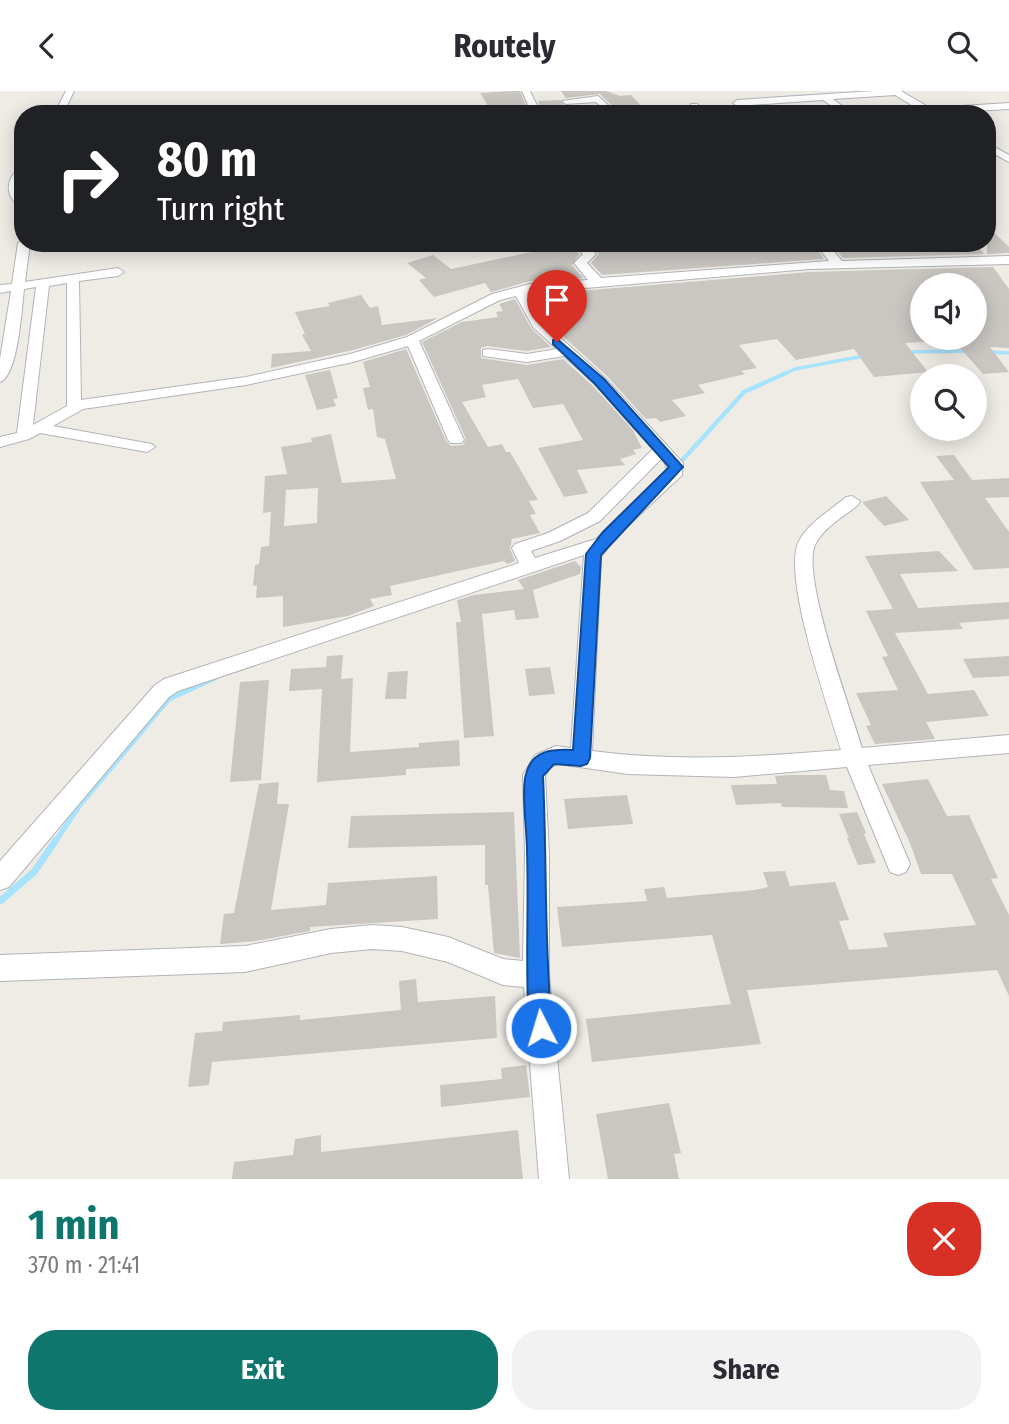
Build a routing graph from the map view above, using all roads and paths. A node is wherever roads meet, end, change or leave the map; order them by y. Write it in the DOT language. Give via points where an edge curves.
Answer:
graph roads {
  1 [pos="825,97"];
  2 [pos="784,99"];
  3 [pos="570,105"];
  4 [pos="604,105"];
  5 [pos="740,105"];
  6 [pos="791,105"];
  7 [pos="836,105"];
  8 [pos="919,105"];
  9 [pos="23,252"];
  10 [pos="588,252"];
  11 [pos="828,252"];
  12 [pos="1009,260"];
  13 [pos="838,264"];
  14 [pos="118,272"];
  15 [pos="73,278"];
  16 [pos="43,283"];
  17 [pos="598,283"];
  18 [pos="18,286"];
  19 [pos="0,289"];
  20 [pos="519,290"];
  21 [pos="412,340"];
  22 [pos="567,351"];
  23 [pos="488,353"];
  24 [pos="0,379"];
  25 [pos="74,407"];
  26 [pos="31,432"];
  27 [pos="456,440"];
  28 [pos="0,442"];
  29 [pos="147,447"];
  30 [pos="668,455"];
  31 [pos="852,501"];
  32 [pos="601,543"];
  33 [pos="524,558"];
  34 [pos="1009,744"];
  35 [pos="581,758"];
  36 [pos="853,758"];
  37 [pos="898,865"];
  38 [pos="0,879"];
  39 [pos="0,968"];
  40 [pos="536,975"];
  41 [pos="554,1179"];
  1 -- 2 [label="street"];
  1 -- 7 [label="street"];
  1 -- 8 [label="street" via="897,92"];
  2 -- 5 [label="street" via="734,100"];
  2 -- 6 [label="street"];
  3 -- 4 [label="street" via="566,101 598,99"];
  9 -- 18 [label="street"];
  10 -- 17 [label="street" via="580,263"];
  11 -- 13 [label="street"];
  12 -- 13 [label="street"];
  13 -- 17 [label="street"];
  14 -- 15 [label="street"];
  15 -- 16 [label="street"];
  15 -- 25 [label="street"];
  16 -- 18 [label="street"];
  16 -- 26 [label="street"];
  17 -- 20 [label="street"];
  18 -- 19 [label="street"];
  18 -- 24 [label="street" via="9,353"];
  20 -- 21 [label="street"];
  20 -- 22 [label="street" via="538,324"];
  21 -- 25 [label="street" via="353,358 246,380"];
  21 -- 27 [label="street"];
  22 -- 23 [label="street" via="527,358"];
  22 -- 30 [label="street"];
  25 -- 26 [label="street"];
  26 -- 28 [label="street"];
  26 -- 29 [label="street"];
  30 -- 32 [label="street" via="676,471"];
  30 -- 33 [label="street" via="594,517"];
  31 -- 36 [label="street" via="807,542 803,569"];
  32 -- 33 [label="street"];
  32 -- 35 [label="street" via="591,565"];
  33 -- 38 [label="street" via="162,691"];
  34 -- 36 [label="street"];
  35 -- 36 [label="street" via="628,765 734,768"];
  35 -- 40 [label="street" via="552,756 534,775"];
  36 -- 37 [label="street"];
  39 -- 40 [label="street" via="245,959 372,937 402,939 448,950 503,972"];
  40 -- 41 [label="street"];
}
